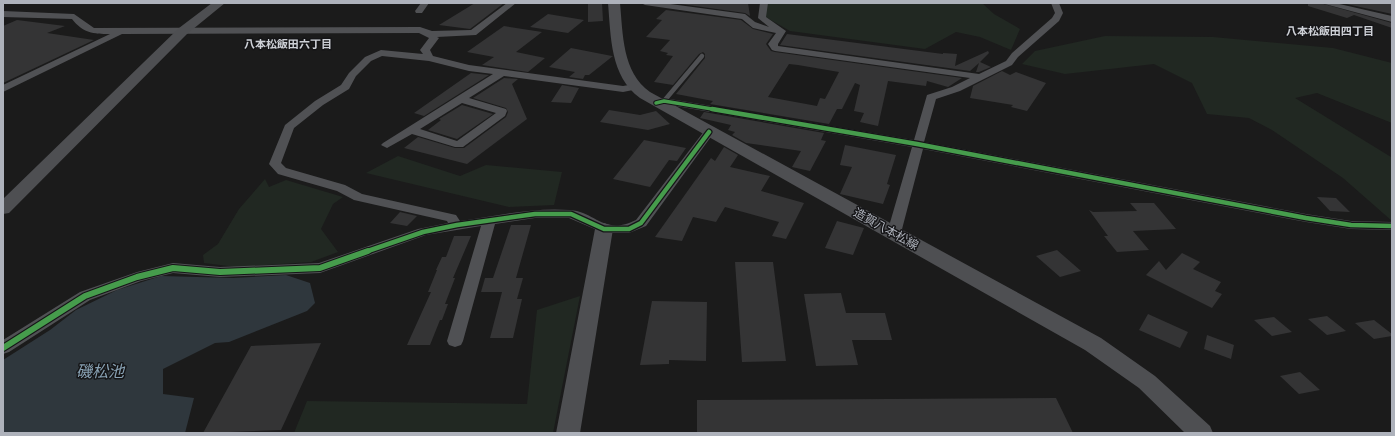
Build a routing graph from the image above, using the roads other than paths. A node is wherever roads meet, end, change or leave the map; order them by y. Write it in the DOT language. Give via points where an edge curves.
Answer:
graph roads {
  1 [pos="219,3"];
  2 [pos="425,3"];
  3 [pos="512,3"];
  4 [pos="614,3"];
  5 [pos="645,3"];
  6 [pos="764,3"];
  7 [pos="1055,3"];
  8 [pos="1324,3"];
  9 [pos="1351,3"];
  10 [pos="1339,7"];
  11 [pos="419,11"];
  12 [pos="3,14"];
  13 [pos="1392,19"];
  14 [pos="183,31"];
  15 [pos="782,31"];
  16 [pos="120,32"];
  17 [pos="431,34"];
  18 [pos="702,56"];
  19 [pos="429,58"];
  20 [pos="502,73"];
  21 [pos="981,78"];
  22 [pos="634,87"];
  23 [pos="3,89"];
  24 [pos="461,98"];
  25 [pos="660,102"];
  26 [pos="411,130"];
  27 [pos="709,132"];
  28 [pos="917,144"];
  29 [pos="387,145"];
  30 [pos="3,209"];
  31 [pos="489,221"];
  32 [pos="456,225"];
  33 [pos="1392,226"];
  34 [pos="604,228"];
  35 [pos="894,233"];
  36 [pos="455,341"];
  37 [pos="3,348"];
  38 [pos="568,433"];
  39 [pos="1201,433"];
  1 -- 14 [label="main road"];
  2 -- 11 [label="street"];
  3 -- 17 [label="street" via="473,32"];
  4 -- 22 [label="main road, 造賀八本松線" via="622,63"];
  5 -- 15 [label="street" via="745,17 749,23"];
  6 -- 15 [label="street" via="762,18"];
  7 -- 21 [label="street" via="1059,13 1056,20 1009,63"];
  8 -- 10 [label="street"];
  9 -- 10 [label="street" via="1341,4"];
  10 -- 13 [label="street"];
  12 -- 16 [label="street" via="74,17 81,25 92,31"];
  14 -- 16 [label="street"];
  14 -- 17 [label="street" via="420,30"];
  14 -- 30 [label="main road"];
  15 -- 21 [label="street" via="773,44 776,48"];
  16 -- 23 [label="street"];
  17 -- 19 [label="street" via="434,38 425,50"];
  18 -- 25 [label="lane"];
  19 -- 20 [label="street"];
  19 -- 32 [label="street" via="381,53 368,59 352,75 345,87 319,102 289,127 275,164 282,171 341,188 358,197 451,218"];
  20 -- 22 [label="street" via="623,89"];
  20 -- 24 [label="street"];
  21 -- 28 [label="street" via="931,97"];
  22 -- 25 [label="main road, 造賀八本松線"];
  24 -- 26 [label="street"];
  24 -- 26 [label="street" via="502,111 500,116 459,146"];
  25 -- 27 [label="main road, 造賀八本松線"];
  25 -- 28 [label="street"];
  26 -- 29 [label="street"];
  27 -- 34 [label="street" via="641,223 628,229"];
  27 -- 35 [label="main road, 造賀八本松線"];
  28 -- 33 [label="street" via="1306,218 1351,225"];
  28 -- 35 [label="street"];
  31 -- 32 [label="street"];
  31 -- 34 [label="street" via="535,214 571,214"];
  31 -- 36 [label="street"];
  32 -- 37 [label="street" via="423,232 320,268 220,272 173,268 137,277 85,296"];
  34 -- 38 [label="main road"];
  35 -- 39 [label="main road, 造賀八本松線" via="1093,344 1147,382"];
}
